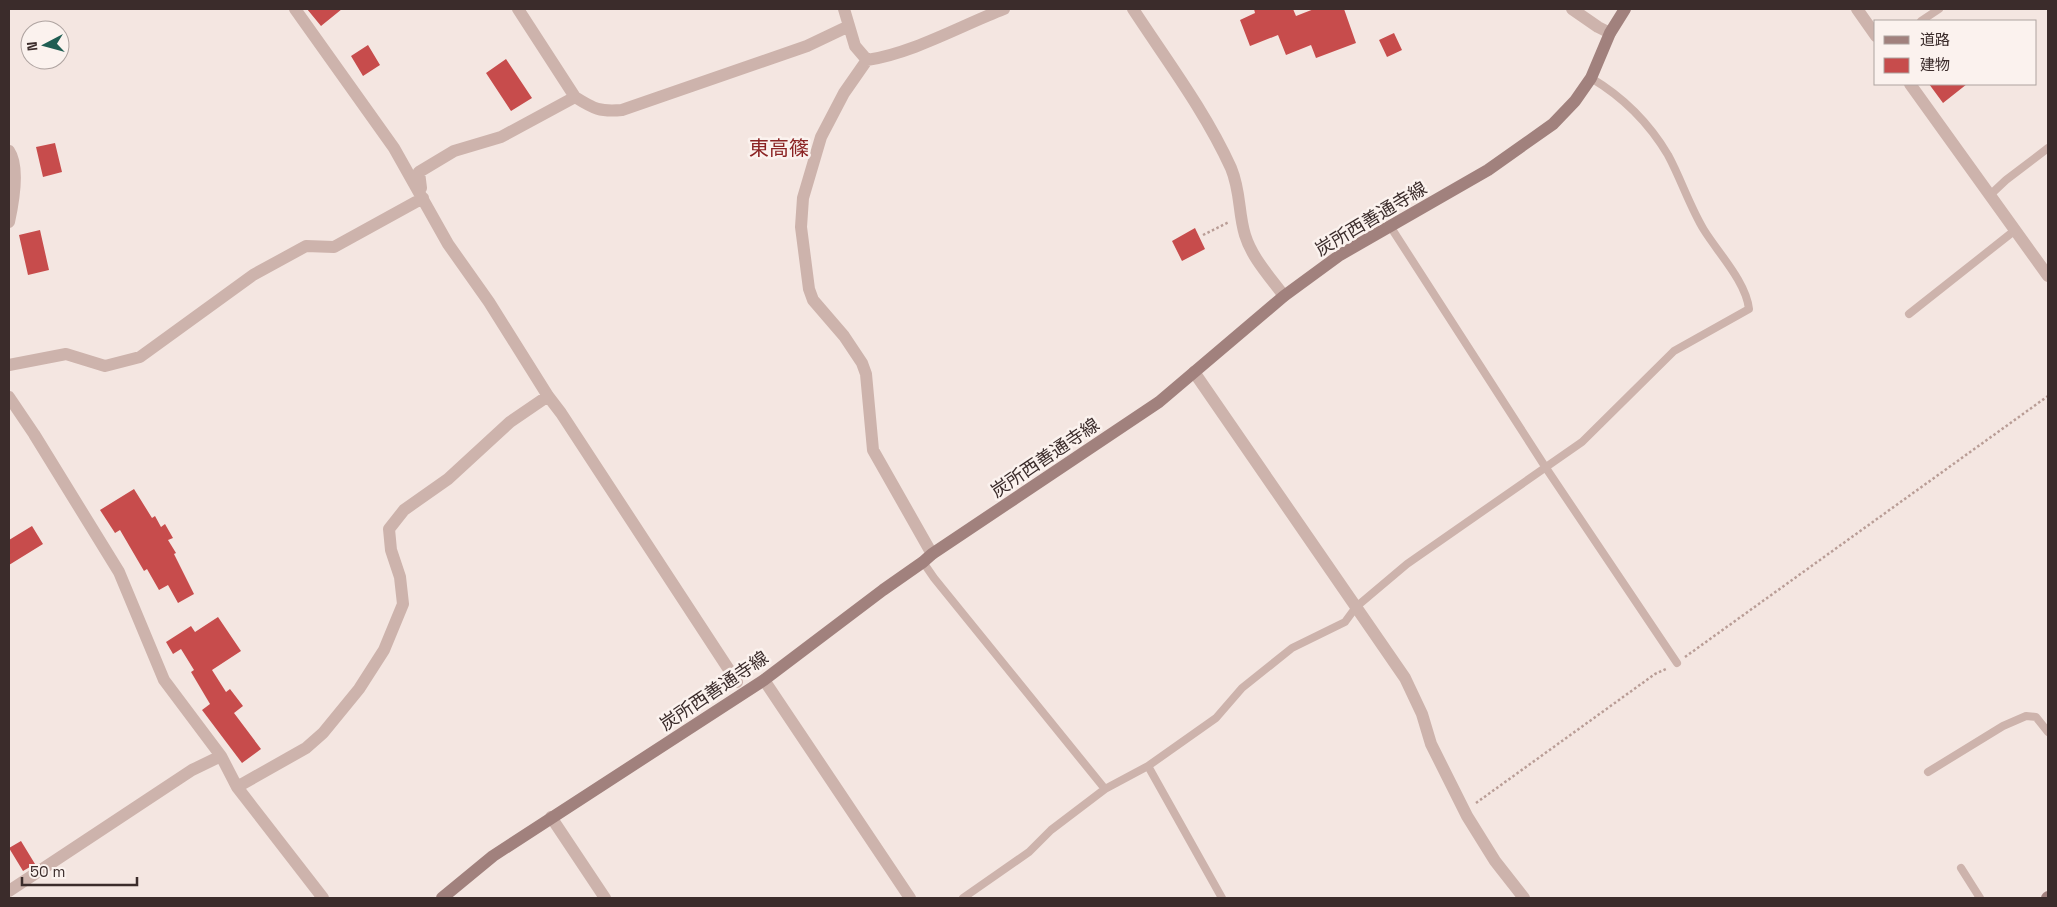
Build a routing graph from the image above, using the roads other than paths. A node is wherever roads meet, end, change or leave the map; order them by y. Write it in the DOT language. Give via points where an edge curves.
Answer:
graph roads {
  1 [pos="295,9"];
  2 [pos="518,9"];
  3 [pos="844,9"];
  4 [pos="1004,9"];
  5 [pos="1133,9"];
  6 [pos="1572,9"];
  7 [pos="1625,9"];
  8 [pos="1857,9"];
  9 [pos="1939,9"];
  10 [pos="1922,20"];
  11 [pos="849,26"];
  12 [pos="1610,33"];
  13 [pos="1874,33"];
  14 [pos="867,60"];
  15 [pos="1591,78"];
  16 [pos="1911,85"];
  17 [pos="575,97"];
  18 [pos="2048,148"];
  19 [pos="9,151"];
  20 [pos="1990,196"];
  21 [pos="423,198"];
  22 [pos="9,222"];
  23 [pos="1390,226"];
  24 [pos="2014,231"];
  25 [pos="2048,276"];
  26 [pos="1284,296"];
  27 [pos="1909,314"];
  28 [pos="9,365"];
  29 [pos="1194,372"];
  30 [pos="548,396"];
  31 [pos="9,397"];
  32 [pos="1546,468"];
  33 [pos="928,558"];
  34 [pos="1356,606"];
  35 [pos="1676,663"];
  36 [pos="764,680"];
  37 [pos="738,682"];
  38 [pos="2048,732"];
  39 [pos="221,756"];
  40 [pos="1148,766"];
  41 [pos="1928,772"];
  42 [pos="237,787"];
  43 [pos="1105,789"];
  44 [pos="551,818"];
  45 [pos="1961,868"];
  46 [pos="9,891"];
  47 [pos="322,898"];
  48 [pos="442,898"];
  49 [pos="605,898"];
  50 [pos="910,898"];
  51 [pos="962,898"];
  52 [pos="1222,898"];
  53 [pos="1524,898"];
  54 [pos="1980,898"];
  1 -- 21 [label="street" via="394,148"];
  2 -- 17 [label="street"];
  3 -- 11 [label="street"];
  4 -- 14 [label="street" via="906,50"];
  5 -- 26 [label="street" via="1181,80 1219,146 1239,192 1245,237"];
  6 -- 12 [label="street"];
  7 -- 12 [label="main road, 炭所西善通寺線"];
  8 -- 13 [label="street"];
  9 -- 10 [label="lane"];
  11 -- 14 [label="street" via="855,46"];
  11 -- 17 [label="street" via="807,46 622,110 595,110"];
  12 -- 15 [label="main road, 炭所西善通寺線"];
  14 -- 33 [label="street" via="844,93 814,156 803,198 802,227 807,271 814,300 862,363 866,374 873,450"];
  15 -- 23 [label="main road, 炭所西善通寺線" via="1553,124 1526,144 1488,170"];
  15 -- 32 [label="lane" via="1632,107 1667,154 1704,229 1747,295 1748,309 1674,351 1582,442"];
  16 -- 20 [label="street"];
  17 -- 21 [label="street" via="501,137 454,151 419,172"];
  18 -- 20 [label="lane"];
  19 -- 22 [label="street" via="13,157 15,187"];
  20 -- 24 [label="street"];
  21 -- 28 [label="street" via="334,247 306,246 252,276 140,357 104,366 66,354"];
  21 -- 30 [label="street" via="448,244"];
  23 -- 26 [label="main road, 炭所西善通寺線" via="1340,255"];
  23 -- 32 [label="lane"];
  24 -- 25 [label="street"];
  24 -- 27 [label="lane"];
  26 -- 29 [label="main road, 炭所西善通寺線"];
  29 -- 33 [label="main road, 炭所西善通寺線" via="1160,402"];
  29 -- 34 [label="street"];
  30 -- 37 [label="street"];
  30 -- 42 [label="street" via="510,422 448,479 404,510 389,529 391,550 400,577 402,604 384,650 359,689 323,733 306,748"];
  31 -- 39 [label="street" via="119,572 164,680"];
  32 -- 34 [label="lane" via="1407,564"];
  32 -- 35 [label="lane"];
  33 -- 36 [label="main road, 炭所西善通寺線"];
  33 -- 43 [label="lane" via="934,578"];
  34 -- 40 [label="lane" via="1345,622 1292,648 1242,688 1216,718"];
  34 -- 53 [label="street" via="1405,678 1422,714 1431,744 1467,816 1495,861"];
  36 -- 44 [label="main road, 炭所西善通寺線"];
  36 -- 50 [label="street"];
  38 -- 41 [label="lane" via="2036,717 2026,716 2003,726"];
  39 -- 42 [label="street"];
  39 -- 46 [label="street" via="192,770"];
  40 -- 43 [label="lane"];
  40 -- 52 [label="lane"];
  42 -- 47 [label="street"];
  43 -- 51 [label="lane" via="1051,830 1029,852"];
  44 -- 48 [label="main road, 炭所西善通寺線" via="493,856"];
  44 -- 49 [label="street"];
  45 -- 54 [label="lane"];
}
